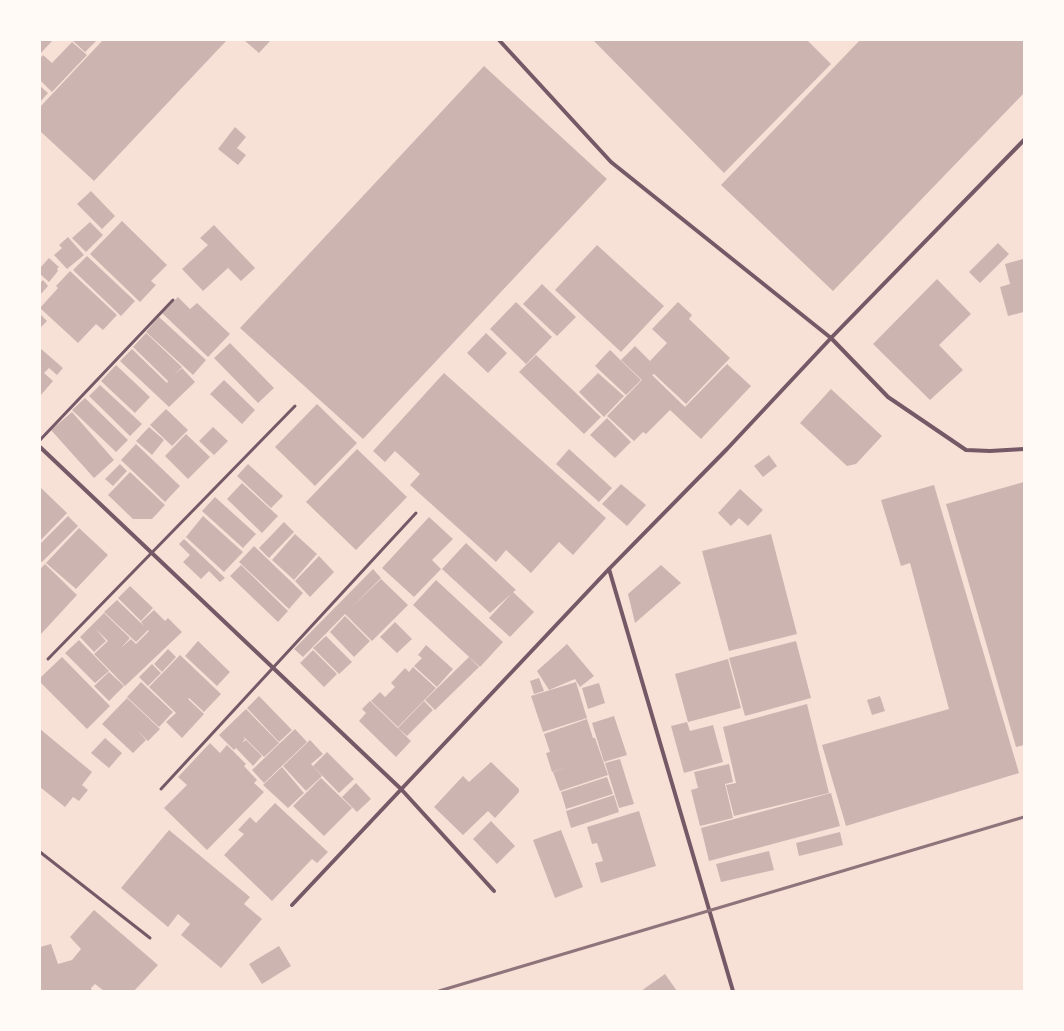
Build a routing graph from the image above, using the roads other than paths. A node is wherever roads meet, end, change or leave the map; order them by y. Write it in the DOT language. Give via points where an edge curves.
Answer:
graph roads {
  1 [pos="499,40"];
  2 [pos="1024,140"];
  3 [pos="173,300"];
  4 [pos="832,338"];
  5 [pos="295,406"];
  6 [pos="40,440"];
  7 [pos="40,447"];
  8 [pos="1024,449"];
  9 [pos="416,513"];
  10 [pos="152,553"];
  11 [pos="609,569"];
  12 [pos="48,659"];
  13 [pos="273,668"];
  14 [pos="161,789"];
  15 [pos="401,789"];
  16 [pos="40,852"];
  17 [pos="494,891"];
  18 [pos="292,905"];
  19 [pos="150,938"];
  20 [pos="733,991"];
  1 -- 4 [label="street" via="610,162"];
  2 -- 4 [label="street"];
  3 -- 6 [label="lane"];
  4 -- 8 [label="street" via="888,397 966,450"];
  4 -- 11 [label="street" via="727,450"];
  5 -- 10 [label="lane"];
  7 -- 10 [label="street"];
  9 -- 13 [label="lane"];
  10 -- 12 [label="lane"];
  10 -- 13 [label="street"];
  11 -- 15 [label="street"];
  11 -- 20 [label="street"];
  13 -- 14 [label="lane"];
  13 -- 15 [label="street"];
  15 -- 17 [label="street"];
  15 -- 18 [label="street"];
  16 -- 19 [label="lane"];
}
